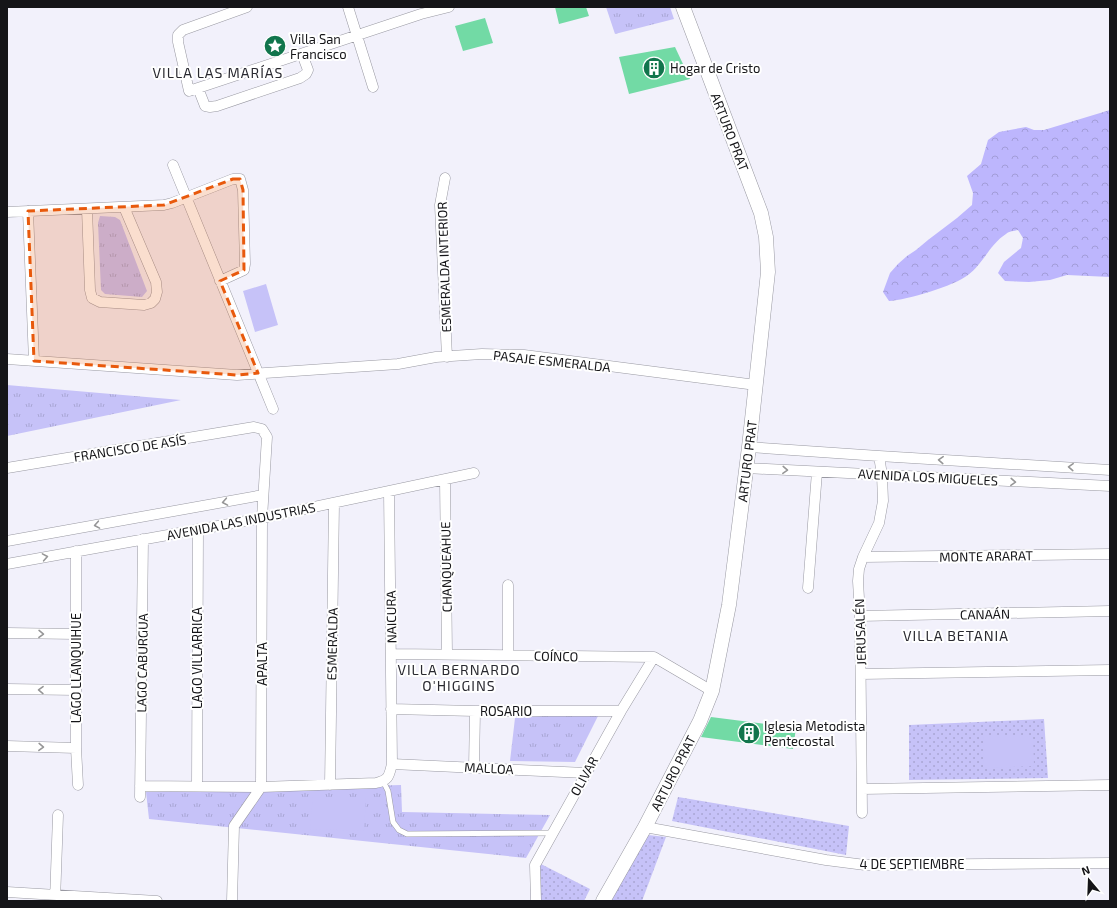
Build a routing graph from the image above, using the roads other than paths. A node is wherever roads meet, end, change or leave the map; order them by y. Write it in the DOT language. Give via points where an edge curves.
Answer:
graph roads {
  1 [pos="247,7"];
  2 [pos="348,7"];
  3 [pos="449,7"];
  4 [pos="683,7"];
  5 [pos="356,36"];
  6 [pos="302,54"];
  7 [pos="373,87"];
  8 [pos="193,90"];
  9 [pos="173,165"];
  10 [pos="445,178"];
  11 [pos="186,197"];
  12 [pos="124,207"];
  13 [pos="87,209"];
  14 [pos="28,211"];
  15 [pos="7,212"];
  16 [pos="220,281"];
  17 [pos="447,357"];
  18 [pos="7,359"];
  19 [pos="34,361"];
  20 [pos="258,373"];
  21 [pos="756,385"];
  22 [pos="273,409"];
  23 [pos="254,427"];
  24 [pos="749,447"];
  25 [pos="879,456"];
  26 [pos="7,468"];
  27 [pos="746,468"];
  28 [pos="1110,470"];
  29 [pos="817,472"];
  30 [pos="474,473"];
  31 [pos="882,475"];
  32 [pos="445,479"];
  33 [pos="1110,486"];
  34 [pos="389,491"];
  35 [pos="263,495"];
  36 [pos="334,503"];
  37 [pos="262,518"];
  38 [pos="198,529"];
  39 [pos="143,539"];
  40 [pos="7,541"];
  41 [pos="76,551"];
  42 [pos="1110,554"];
  43 [pos="863,557"];
  44 [pos="7,564"];
  45 [pos="508,585"];
  46 [pos="808,588"];
  47 [pos="1110,611"];
  48 [pos="860,616"];
  49 [pos="7,633"];
  50 [pos="76,634"];
  51 [pos="392,654"];
  52 [pos="447,654"];
  53 [pos="508,655"];
  54 [pos="654,657"];
  55 [pos="1110,670"];
  56 [pos="861,674"];
  57 [pos="7,689"];
  58 [pos="76,690"];
  59 [pos="712,691"];
  60 [pos="391,709"];
  61 [pos="475,711"];
  62 [pos="621,711"];
  63 [pos="7,746"];
  64 [pos="76,748"];
  65 [pos="392,764"];
  66 [pos="474,768"];
  67 [pos="586,773"];
  68 [pos="380,782"];
  69 [pos="78,785"];
  70 [pos="330,785"];
  71 [pos="1110,785"];
  72 [pos="140,786"];
  73 [pos="197,786"];
  74 [pos="261,787"];
  75 [pos="862,789"];
  76 [pos="140,797"];
  77 [pos="862,813"];
  78 [pos="58,815"];
  79 [pos="645,827"];
  80 [pos="553,832"];
  81 [pos="1110,863"];
  82 [pos="7,892"];
  83 [pos="55,898"];
  84 [pos="157,901"];
  85 [pos="232,901"];
  86 [pos="536,901"];
  87 [pos="603,901"];
  1 -- 8 [label="street" via="183,30 178,35"];
  2 -- 5 [label="street"];
  3 -- 5 [label="street"];
  4 -- 21 [label="main road, ARTURO PRAT" via="761,213 766,238 768,272"];
  5 -- 6 [label="street"];
  5 -- 7 [label="street"];
  6 -- 8 [label="street"];
  6 -- 8 [label="street" via="308,70 300,78 217,106 205,106"];
  9 -- 11 [label="street"];
  10 -- 17 [label="street, ESMERALDA INTERIOR" via="440,205"];
  11 -- 12 [label="street" via="164,205"];
  11 -- 16 [label="street"];
  11 -- 16 [label="street" via="233,179 240,179 243,190 244,270"];
  12 -- 13 [label="street"];
  12 -- 13 [label="street" via="156,282 155,299 144,305 100,302 92,298"];
  13 -- 14 [label="street"];
  14 -- 15 [label="street"];
  14 -- 19 [label="street"];
  16 -- 20 [label="street"];
  17 -- 20 [label="street, PASAJE ESMERALDA" via="398,364"];
  17 -- 21 [label="street, PASAJE ESMERALDA" via="482,354 524,355"];
  18 -- 19 [label="street, PASAJE ESMERALDA"];
  19 -- 20 [label="street, PASAJE ESMERALDA" via="237,375"];
  20 -- 22 [label="street"];
  21 -- 24 [label="main road, ARTURO PRAT"];
  23 -- 26 [label="street, FRANCISCO DE ASÍS"];
  23 -- 35 [label="street, APALTA" via="262,429 267,437"];
  24 -- 25 [label="street, AVENIDA LOS MIGUELES"];
  24 -- 27 [label="main road, ARTURO PRAT"];
  28 -- 25 [label="street, AVENIDA LOS MIGUELES, one-way"];
  25 -- 31 [label="street, JERUSALÉN"];
  27 -- 29 [label="street, AVENIDA LOS MIGUELES, one-way"];
  27 -- 59 [label="main road, ARTURO PRAT" via="729,605"];
  29 -- 31 [label="street, AVENIDA LOS MIGUELES"];
  29 -- 46 [label="street"];
  30 -- 32 [label="street, AVENIDA LAS INDUSTRIAS"];
  31 -- 33 [label="street, AVENIDA LOS MIGUELES, one-way"];
  31 -- 43 [label="street, JERUSALÉN" via="883,501 879,523"];
  32 -- 34 [label="street, AVENIDA LAS INDUSTRIAS"];
  32 -- 52 [label="street, CHANQUEAHUE"];
  34 -- 36 [label="street, AVENIDA LAS INDUSTRIAS"];
  34 -- 51 [label="street, NAICURA"];
  35 -- 37 [label="street, APALTA"];
  35 -- 40 [label="street, AVENIDA LAS INDUSTRIAS, one-way"];
  36 -- 37 [label="street, AVENIDA LAS INDUSTRIAS"];
  36 -- 70 [label="street, ESMERALDA"];
  37 -- 38 [label="street, AVENIDA LAS INDUSTRIAS"];
  37 -- 74 [label="street, APALTA"];
  38 -- 39 [label="street, AVENIDA LAS INDUSTRIAS"];
  38 -- 73 [label="street, LAGO VILLARRICA"];
  39 -- 41 [label="street, AVENIDA LAS INDUSTRIAS"];
  39 -- 72 [label="street, LAGO CABURGUA"];
  44 -- 41 [label="street, AVENIDA LAS INDUSTRIAS, one-way"];
  41 -- 50 [label="street, LAGO LLANQUIHUE"];
  42 -- 43 [label="street, MONTE ARARAT"];
  43 -- 48 [label="street, JERUSALÉN" via="858,581"];
  45 -- 53 [label="street"];
  47 -- 48 [label="street, CANAÁN"];
  48 -- 56 [label="street, JERUSALÉN"];
  49 -- 50 [label="street, one-way"];
  50 -- 58 [label="street, LAGO LLANQUIHUE"];
  51 -- 52 [label="street, COÍNCO"];
  51 -- 60 [label="street, NAICURA"];
  52 -- 53 [label="street, COÍNCO"];
  53 -- 54 [label="street, COÍNCO"];
  54 -- 59 [label="street, COÍNCO"];
  54 -- 62 [label="street, OLIVAR"];
  55 -- 56 [label="street"];
  56 -- 75 [label="street, JERUSALÉN"];
  58 -- 57 [label="street, one-way"];
  58 -- 64 [label="street, LAGO LLANQUIHUE"];
  59 -- 79 [label="main road, ARTURO PRAT" via="700,721"];
  60 -- 61 [label="street, ROSARIO"];
  60 -- 65 [label="street, NAICURA"];
  61 -- 62 [label="street, ROSARIO"];
  61 -- 66 [label="street"];
  62 -- 67 [label="street, OLIVAR"];
  63 -- 64 [label="street, one-way"];
  64 -- 69 [label="street, LAGO LLANQUIHUE"];
  65 -- 66 [label="street, MALLOA"];
  65 -- 68 [label="street, NAICURA" via="389,777"];
  66 -- 67 [label="street, MALLOA"];
  67 -- 80 [label="street, OLIVAR"];
  68 -- 70 [label="street"];
  68 -- 80 [label="lane" via="388,791 392,822 407,834"];
  70 -- 74 [label="street"];
  71 -- 75 [label="street"];
  72 -- 73 [label="street"];
  72 -- 76 [label="street, LAGO CABURGUA"];
  73 -- 74 [label="street"];
  74 -- 85 [label="street" via="234,826"];
  75 -- 77 [label="street, JERUSALÉN"];
  78 -- 83 [label="street"];
  79 -- 81 [label="street, 4 DE SEPTIEMBRE" via="865,865"];
  79 -- 87 [label="main road, ARTURO PRAT"];
  80 -- 86 [label="street, OLIVAR" via="535,865"];
  82 -- 83 [label="street"];
  83 -- 84 [label="street"];
}
